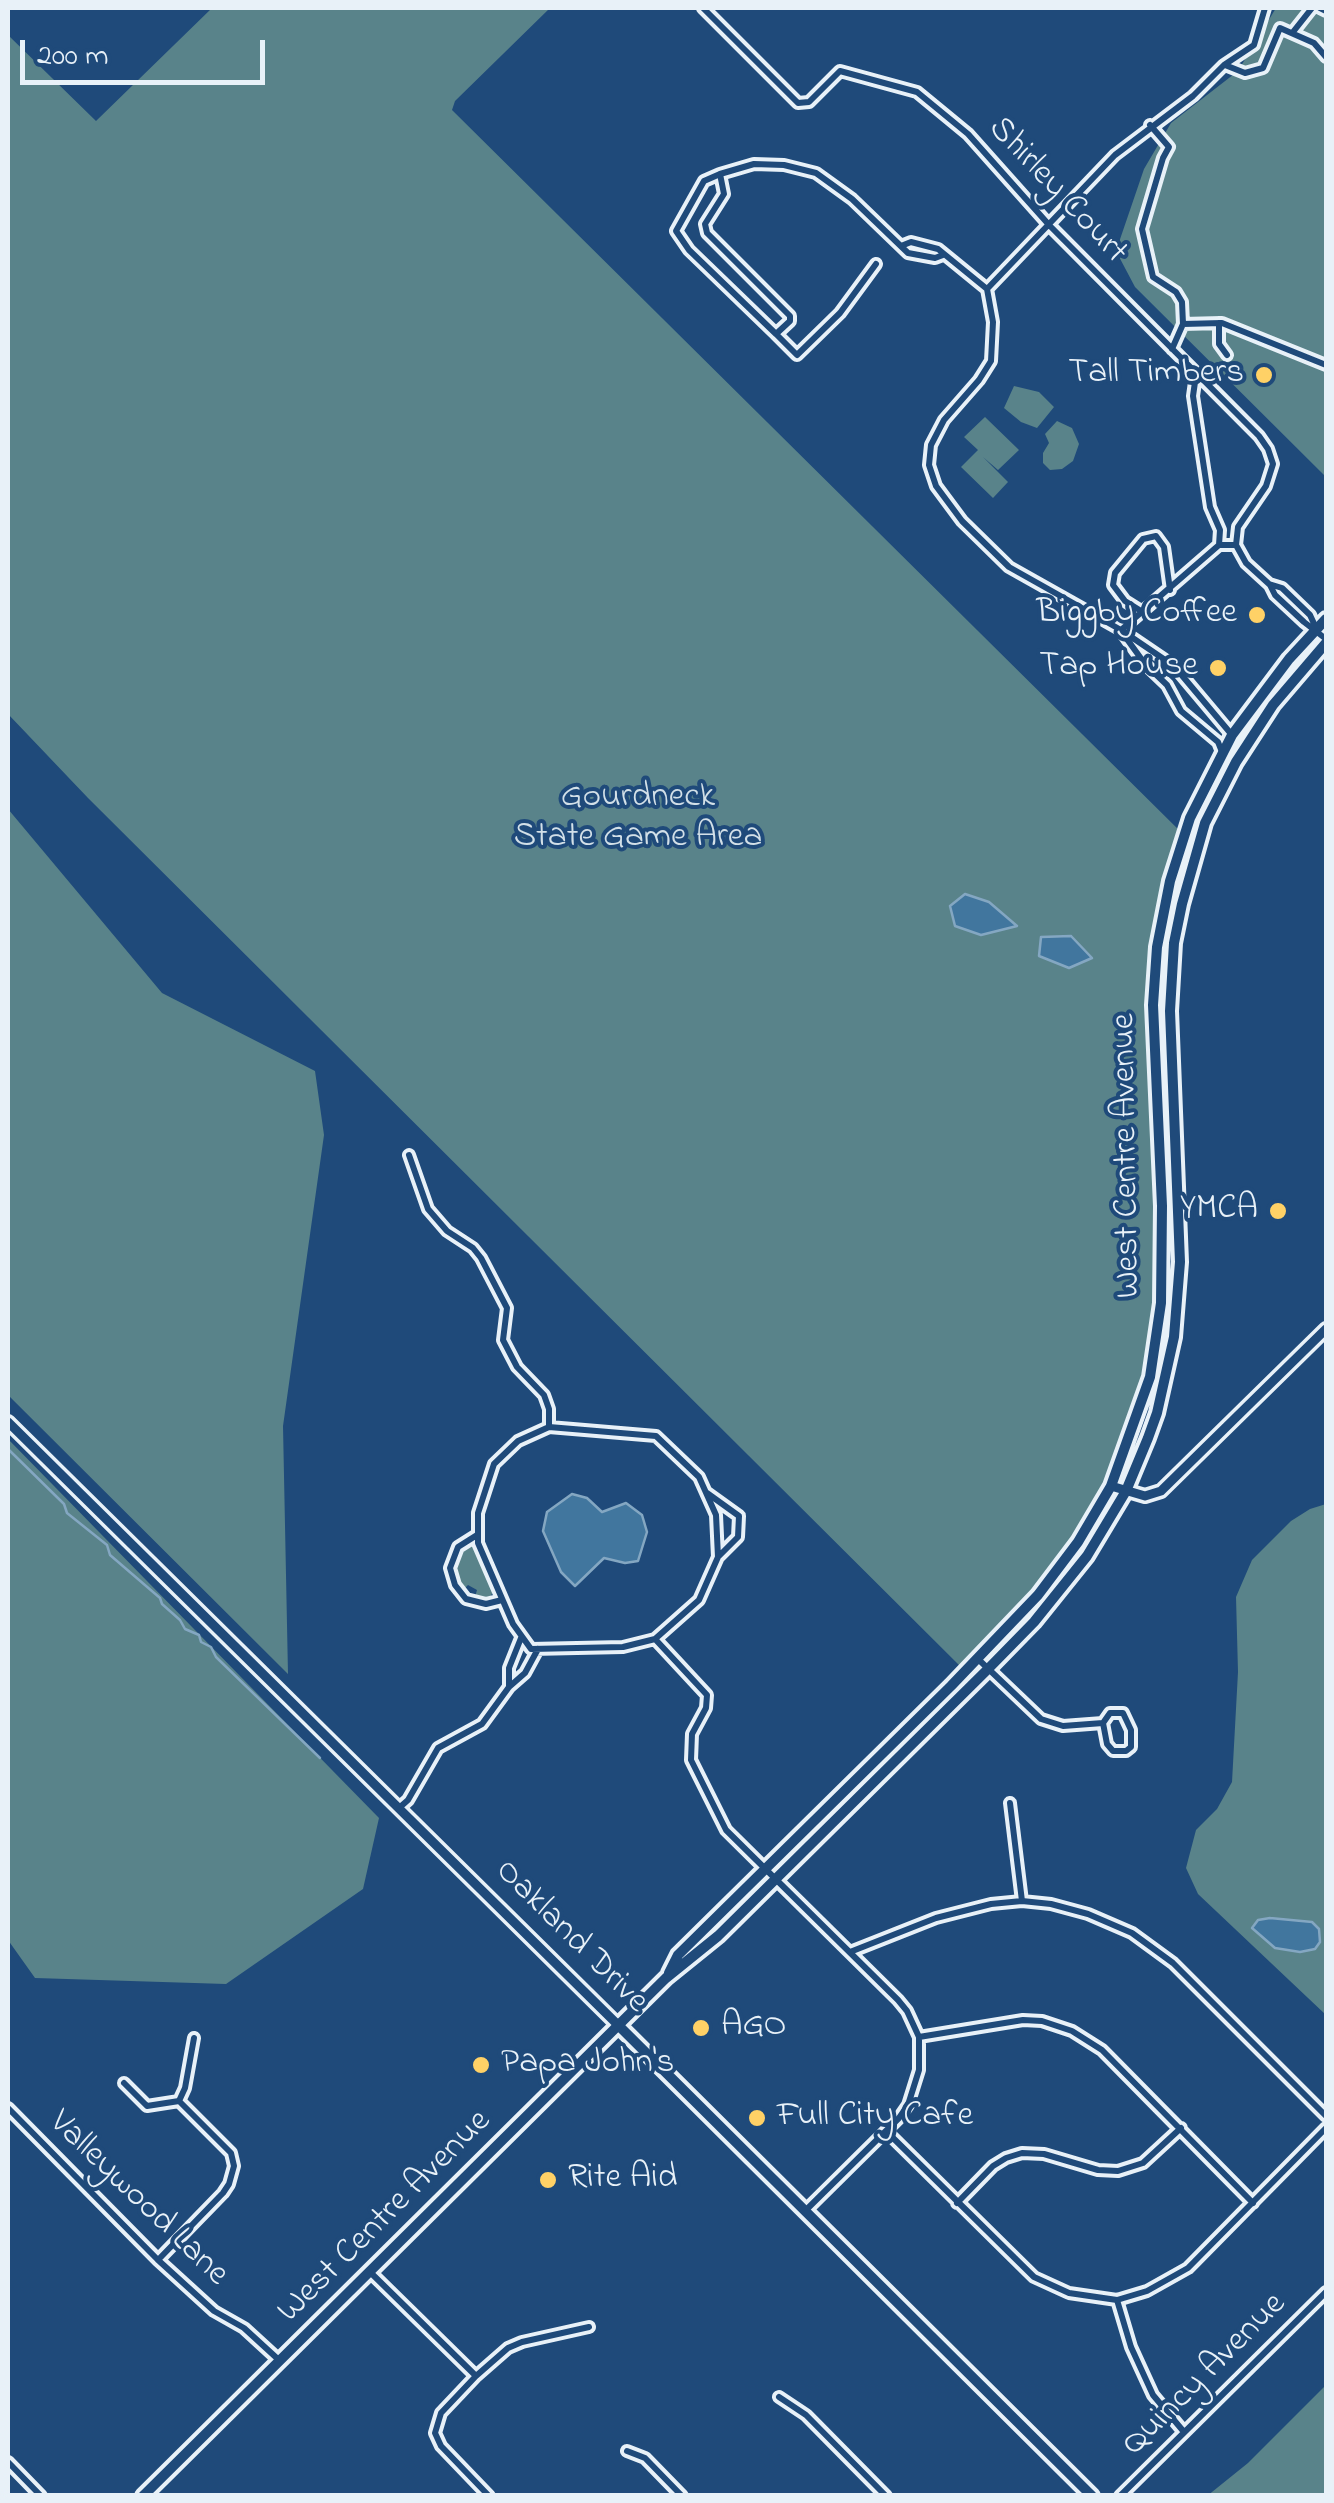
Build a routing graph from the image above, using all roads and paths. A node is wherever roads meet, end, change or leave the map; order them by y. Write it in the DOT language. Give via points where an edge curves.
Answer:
graph roads {
  1 [pos="703,8"];
  2 [pos="1266,8"];
  3 [pos="1312,8"];
  4 [pos="1293,32"];
  5 [pos="1326,56"];
  6 [pos="1224,65"];
  7 [pos="1150,126"];
  8 [pos="720,174"];
  9 [pos="1050,226"];
  10 [pos="876,264"];
  11 [pos="987,289"];
  12 [pos="1219,323"];
  13 [pos="1183,324"];
  14 [pos="776,334"];
  15 [pos="1172,349"];
  16 [pos="1227,355"];
  17 [pos="1326,365"];
  18 [pos="1196,375"];
  19 [pos="1219,545"];
  20 [pos="1236,545"];
  21 [pos="1170,590"];
  22 [pos="1141,611"];
  23 [pos="1326,619"];
  24 [pos="1317,629"];
  25 [pos="1121,630"];
  26 [pos="1326,641"];
  27 [pos="1232,735"];
  28 [pos="1222,752"];
  29 [pos="409,1155"];
  30 [pos="1326,1329"];
  31 [pos="8,1422"];
  32 [pos="549,1427"];
  33 [pos="1110,1486"];
  34 [pos="705,1491"];
  35 [pos="1126,1492"];
  36 [pos="478,1534"];
  37 [pos="718,1556"];
  38 [pos="502,1600"];
  39 [pos="522,1636"];
  40 [pos="655,1638"];
  41 [pos="538,1649"];
  42 [pos="978,1658"];
  43 [pos="988,1669"];
  44 [pos="509,1688"];
  45 [pos="1102,1723"];
  46 [pos="1010,1803"];
  47 [pos="398,1808"];
  48 [pos="766,1868"];
  49 [pos="776,1878"];
  50 [pos="1022,1901"];
  51 [pos="850,1952"];
  52 [pos="666,1978"];
  53 [pos="619,2026"];
  54 [pos="919,2037"];
  55 [pos="194,2038"];
  56 [pos="124,2083"];
  57 [pos="179,2101"];
  58 [pos="8,2108"];
  59 [pos="1326,2116"];
  60 [pos="1180,2128"];
  61 [pos="1326,2128"];
  62 [pos="886,2132"];
  63 [pos="1254,2202"];
  64 [pos="956,2203"];
  65 [pos="805,2211"];
  66 [pos="158,2260"];
  67 [pos="370,2272"];
  68 [pos="1326,2292"];
  69 [pos="1117,2300"];
  70 [pos="589,2327"];
  71 [pos="280,2362"];
  72 [pos="476,2376"];
  73 [pos="779,2398"];
  74 [pos="1184,2432"];
  75 [pos="628,2452"];
  76 [pos="8,2462"];
  77 [pos="41,2496"];
  78 [pos="143,2496"];
  79 [pos="488,2496"];
  80 [pos="682,2496"];
  81 [pos="886,2496"];
  82 [pos="1092,2496"];
  83 [pos="1120,2496"];
  1 -- 9 [label="street, Shirley Court" via="798,103 809,102 840,71 932,101"];
  2 -- 6 [label="street" via="1254,46"];
  3 -- 4 [label="street"];
  4 -- 5 [label="street"];
  4 -- 6 [label="street" via="1280,28 1263,68 1244,73"];
  6 -- 7 [label="street"];
  7 -- 9 [label="street"];
  7 -- 13 [label="street" via="1169,148 1142,229 1153,278 1176,292"];
  8 -- 11 [label="street" via="754,164 816,173 901,246 938,249"];
  8 -- 14 [label="street" via="724,194 705,224 707,233 790,316"];
  8 -- 14 [label="street" via="704,181 676,230"];
  9 -- 11 [label="street"];
  9 -- 15 [label="street, Shirley Court"];
  10 -- 14 [label="street" via="798,355"];
  11 -- 25 [label="street" via="990,360 938,428 929,452 932,477 962,522 1009,567"];
  12 -- 13 [label="street"];
  12 -- 16 [label="street" via="1218,344"];
  12 -- 17 [label="street"];
  13 -- 15 [label="street"];
  15 -- 18 [label="street, Shirley Court"];
  18 -- 19 [label="street" via="1193,396"];
  18 -- 20 [label="street, Shirley Court" via="1259,436 1272,464 1266,486 1238,527"];
  19 -- 20 [label="street"];
  19 -- 21 [label="street"];
  20 -- 24 [label="street" via="1246,563 1282,588"];
  21 -- 22 [label="street"];
  21 -- 22 [label="street" via="1164,547 1156,536 1144,539 1115,572 1113,584"];
  22 -- 25 [label="street"];
  23 -- 24 [label="main road, West Centre Avenue"];
  24 -- 26 [label="street"];
  24 -- 27 [label="main road, West Centre Avenue"];
  25 -- 27 [label="street" via="1178,670"];
  25 -- 28 [label="street" via="1181,711"];
  26 -- 35 [label="main road, West Centre Avenue" via="1236,762 1206,823 1182,904 1170,1010 1178,1306 1157,1413"];
  27 -- 28 [label="main road, West Centre Avenue"];
  28 -- 33 [label="main road, West Centre Avenue" via="1190,818 1157,947 1161,1302 1150,1377"];
  29 -- 32 [label="street" via="428,1209 473,1248 507,1308 503,1340 544,1395"];
  30 -- 35 [label="street" via="1161,1491"];
  31 -- 47 [label="street, Oakland Drive"];
  32 -- 34 [label="street" via="656,1436"];
  32 -- 36 [label="street" via="518,1440 494,1464"];
  33 -- 35 [label="street"];
  33 -- 42 [label="main road, West Centre Avenue" via="1038,1595"];
  34 -- 37 [label="street" via="716,1515"];
  34 -- 37 [label="street" via="739,1516 738,1538"];
  35 -- 43 [label="main road, West Centre Avenue" via="1058,1594"];
  36 -- 38 [label="street"];
  36 -- 38 [label="street" via="458,1547 450,1568 456,1585 466,1598"];
  37 -- 40 [label="street" via="699,1600"];
  38 -- 39 [label="street"];
  39 -- 41 [label="street"];
  39 -- 44 [label="street"];
  40 -- 41 [label="street" via="623,1647"];
  40 -- 48 [label="street" via="707,1696 692,1734 691,1760 726,1830"];
  41 -- 44 [label="street"];
  42 -- 43 [label="street"];
  42 -- 48 [label="main road, West Centre Avenue"];
  43 -- 45 [label="street" via="1041,1719 1063,1726"];
  43 -- 49 [label="main road, West Centre Avenue"];
  44 -- 47 [label="street" via="482,1724 438,1748"];
  45 -- 45 [label="street" via="1112,1751 1126,1752 1132,1730 1123,1712 1110,1713"];
  46 -- 50 [label="street"];
  47 -- 53 [label="street, Oakland Drive"];
  48 -- 49 [label="street"];
  48 -- 52 [label="main road, West Centre Avenue" via="678,1955"];
  49 -- 51 [label="street"];
  49 -- 52 [label="main road, West Centre Avenue"];
  50 -- 51 [label="street" via="964,1910"];
  50 -- 59 [label="street" via="1088,1914 1153,1946"];
  51 -- 54 [label="street" via="907,2011"];
  52 -- 53 [label="main road, West Centre Avenue"];
  53 -- 65 [label="main road, Oakland Drive"];
  53 -- 67 [label="main road, West Centre Avenue"];
  54 -- 60 [label="street" via="1010,2020 1058,2026 1102,2050"];
  54 -- 62 [label="street" via="915,2089"];
  55 -- 57 [label="street"];
  56 -- 57 [label="street" via="147,2106"];
  57 -- 66 [label="street" via="231,2152 234,2166 223,2193"];
  58 -- 66 [label="street, Valleywood Lane"];
  60 -- 63 [label="street"];
  60 -- 64 [label="street" via="1143,2163 1118,2171 1022,2152 993,2166"];
  61 -- 63 [label="street"];
  62 -- 64 [label="street"];
  62 -- 65 [label="street"];
  63 -- 69 [label="street" via="1176,2276"];
  64 -- 69 [label="street" via="1048,2286"];
  65 -- 82 [label="main road, Oakland Drive"];
  66 -- 71 [label="street, Valleywood Lane"];
  67 -- 71 [label="main road, West Centre Avenue"];
  67 -- 72 [label="street"];
  68 -- 74 [label="street, Quincy Avenue"];
  69 -- 74 [label="street" via="1152,2395"];
  70 -- 72 [label="street" via="508,2348"];
  71 -- 78 [label="main road, West Centre Avenue"];
  72 -- 79 [label="street" via="442,2413 435,2433"];
  73 -- 81 [label="street" via="806,2415"];
  74 -- 83 [label="street, Quincy Avenue"];
  75 -- 80 [label="street" via="644,2458"];
  76 -- 77 [label="street"];
}
